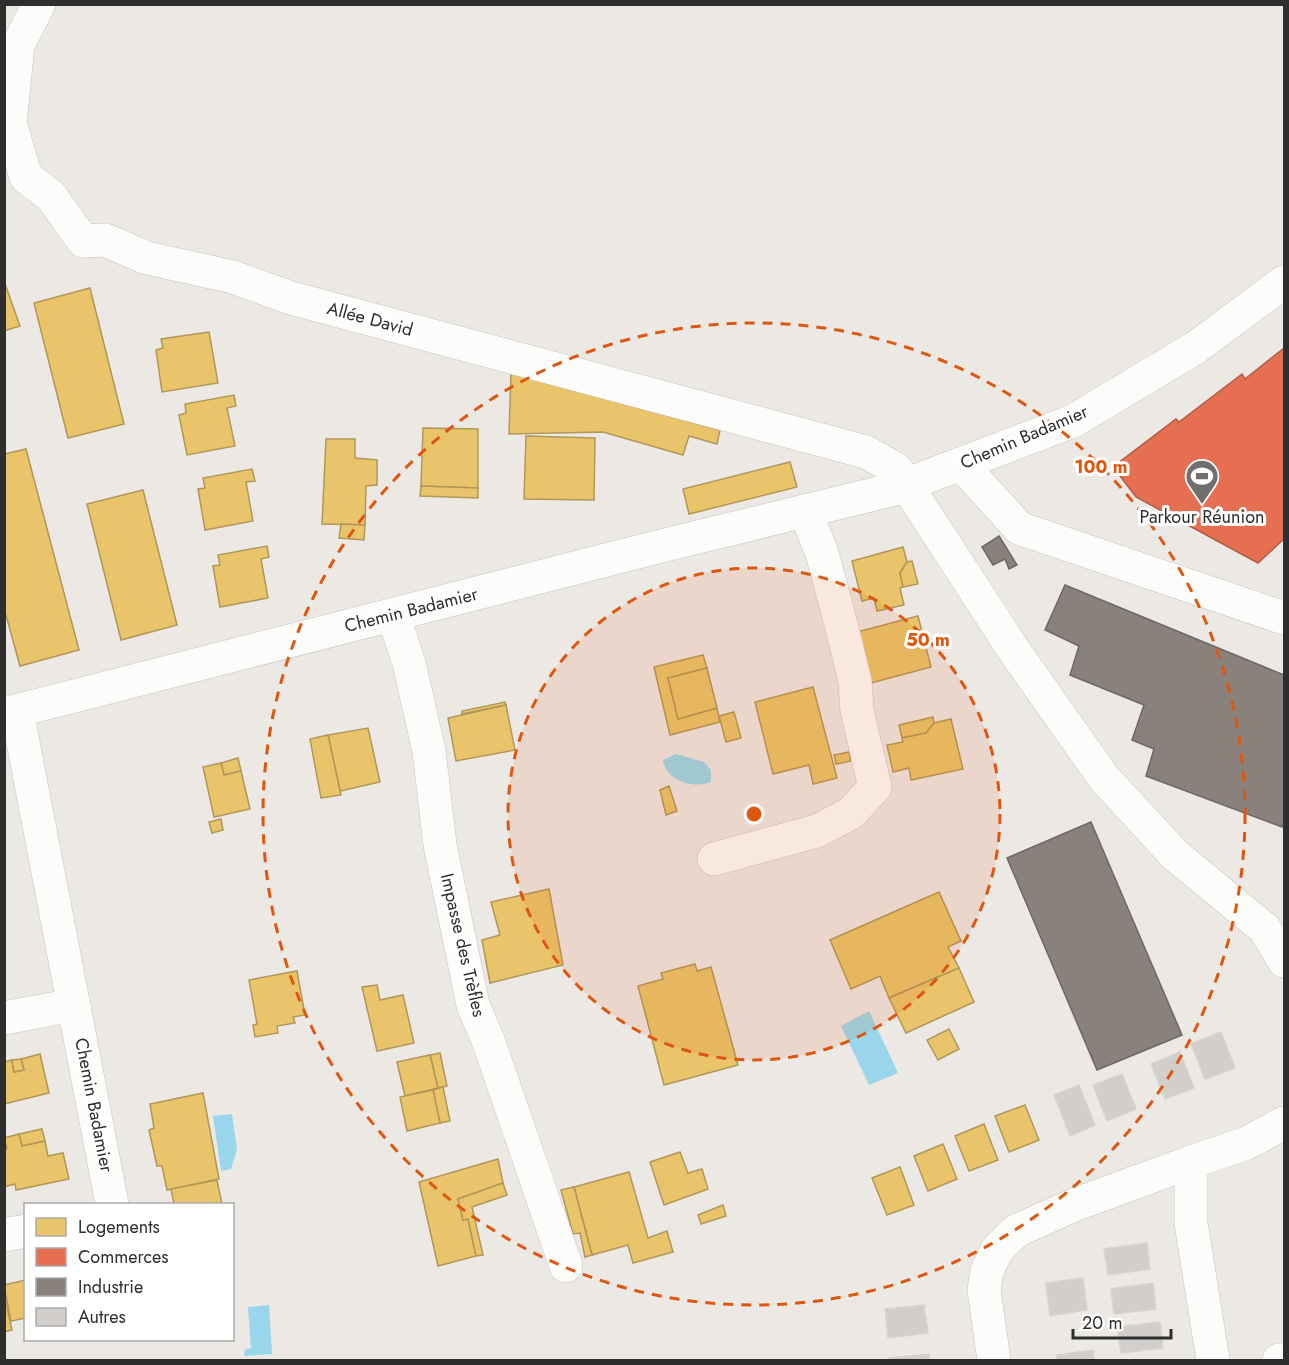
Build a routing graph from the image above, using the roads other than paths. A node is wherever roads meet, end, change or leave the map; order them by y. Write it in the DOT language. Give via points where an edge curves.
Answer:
graph roads {
  1 [pos="39,4"];
  2 [pos="1284,282"];
  3 [pos="961,464"];
  4 [pos="905,485"];
  5 [pos="805,511"];
  6 [pos="393,615"];
  7 [pos="1284,618"];
  8 [pos="11,712"];
  9 [pos="714,859"];
  10 [pos="1284,961"];
  11 [pos="74,1005"];
  12 [pos="4,1018"];
  13 [pos="1284,1123"];
  14 [pos="1191,1162"];
  15 [pos="112,1203"];
  16 [pos="24,1231"];
  17 [pos="4,1235"];
  18 [pos="567,1266"];
  19 [pos="994,1360"];
  20 [pos="1213,1360"];
  21 [pos="1279,1360"];
  22 [pos="1284,1360"];
  1 -- 4 [label="street, Allée David" via="18,45 10,123 26,177 51,196 83,241 105,240 147,258 233,277 291,298 866,452 896,469"];
  2 -- 3 [label="street, Chemin Badamier" via="1195,348 1073,421"];
  3 -- 4 [label="street, Chemin Badamier"];
  3 -- 7 [label="street" via="1019,528"];
  4 -- 5 [label="street, Chemin Badamier"];
  4 -- 10 [label="street" via="1104,778 1175,855 1265,929"];
  5 -- 6 [label="street, Chemin Badamier"];
  5 -- 9 [label="street" via="822,553 842,628 875,787 851,813 817,831"];
  6 -- 8 [label="street, Chemin Badamier"];
  6 -- 18 [label="street, Impasse des Trèfles" via="409,663 429,751 440,845 473,1005"];
  8 -- 11 [label="street, Chemin Badamier"];
  11 -- 12 [label="street"];
  11 -- 15 [label="street, Chemin Badamier"];
  13 -- 14 [label="street" via="1247,1143"];
  14 -- 19 [label="street" via="1016,1231 997,1250 987,1271 984,1290"];
  14 -- 20 [label="street" via="1191,1223"];
  16 -- 17 [label="street"];
  21 -- 22 [label="street"];
}
